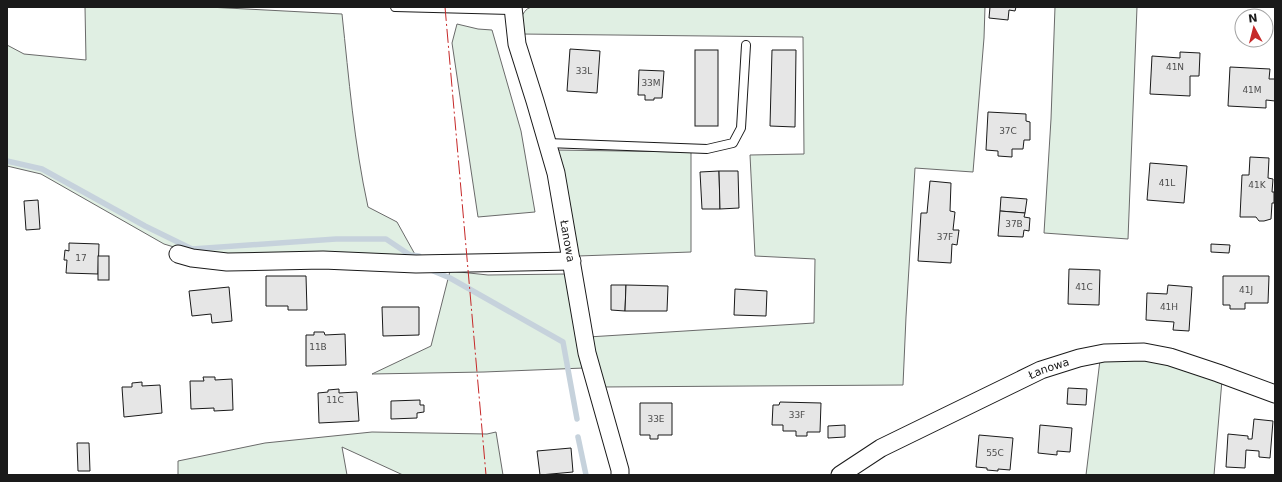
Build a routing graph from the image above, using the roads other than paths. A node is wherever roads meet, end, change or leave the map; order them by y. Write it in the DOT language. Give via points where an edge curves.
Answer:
graph roads {
  1 [pos="395,7"];
  2 [pos="514,8"];
  3 [pos="746,45"];
  4 [pos="547,143"];
  5 [pos="178,254"];
  6 [pos="572,261"];
  7 [pos="1275,394"];
  8 [pos="620,475"];
  9 [pos="840,475"];
  1 -- 2 [label="lane"];
  2 -- 4 [label="street, Łanowa" via="517,44"];
  3 -- 4 [label="lane" via="741,128 733,143 707,149"];
  4 -- 6 [label="street, Łanowa" via="556,173"];
  5 -- 6 [label="street" via="227,262 323,260 416,264"];
  6 -- 8 [label="street, Łanowa" via="587,354"];
  7 -- 9 [label="street, Łanowa" via="1170,357 1144,352 1104,353 1041,370 881,448"];
}
